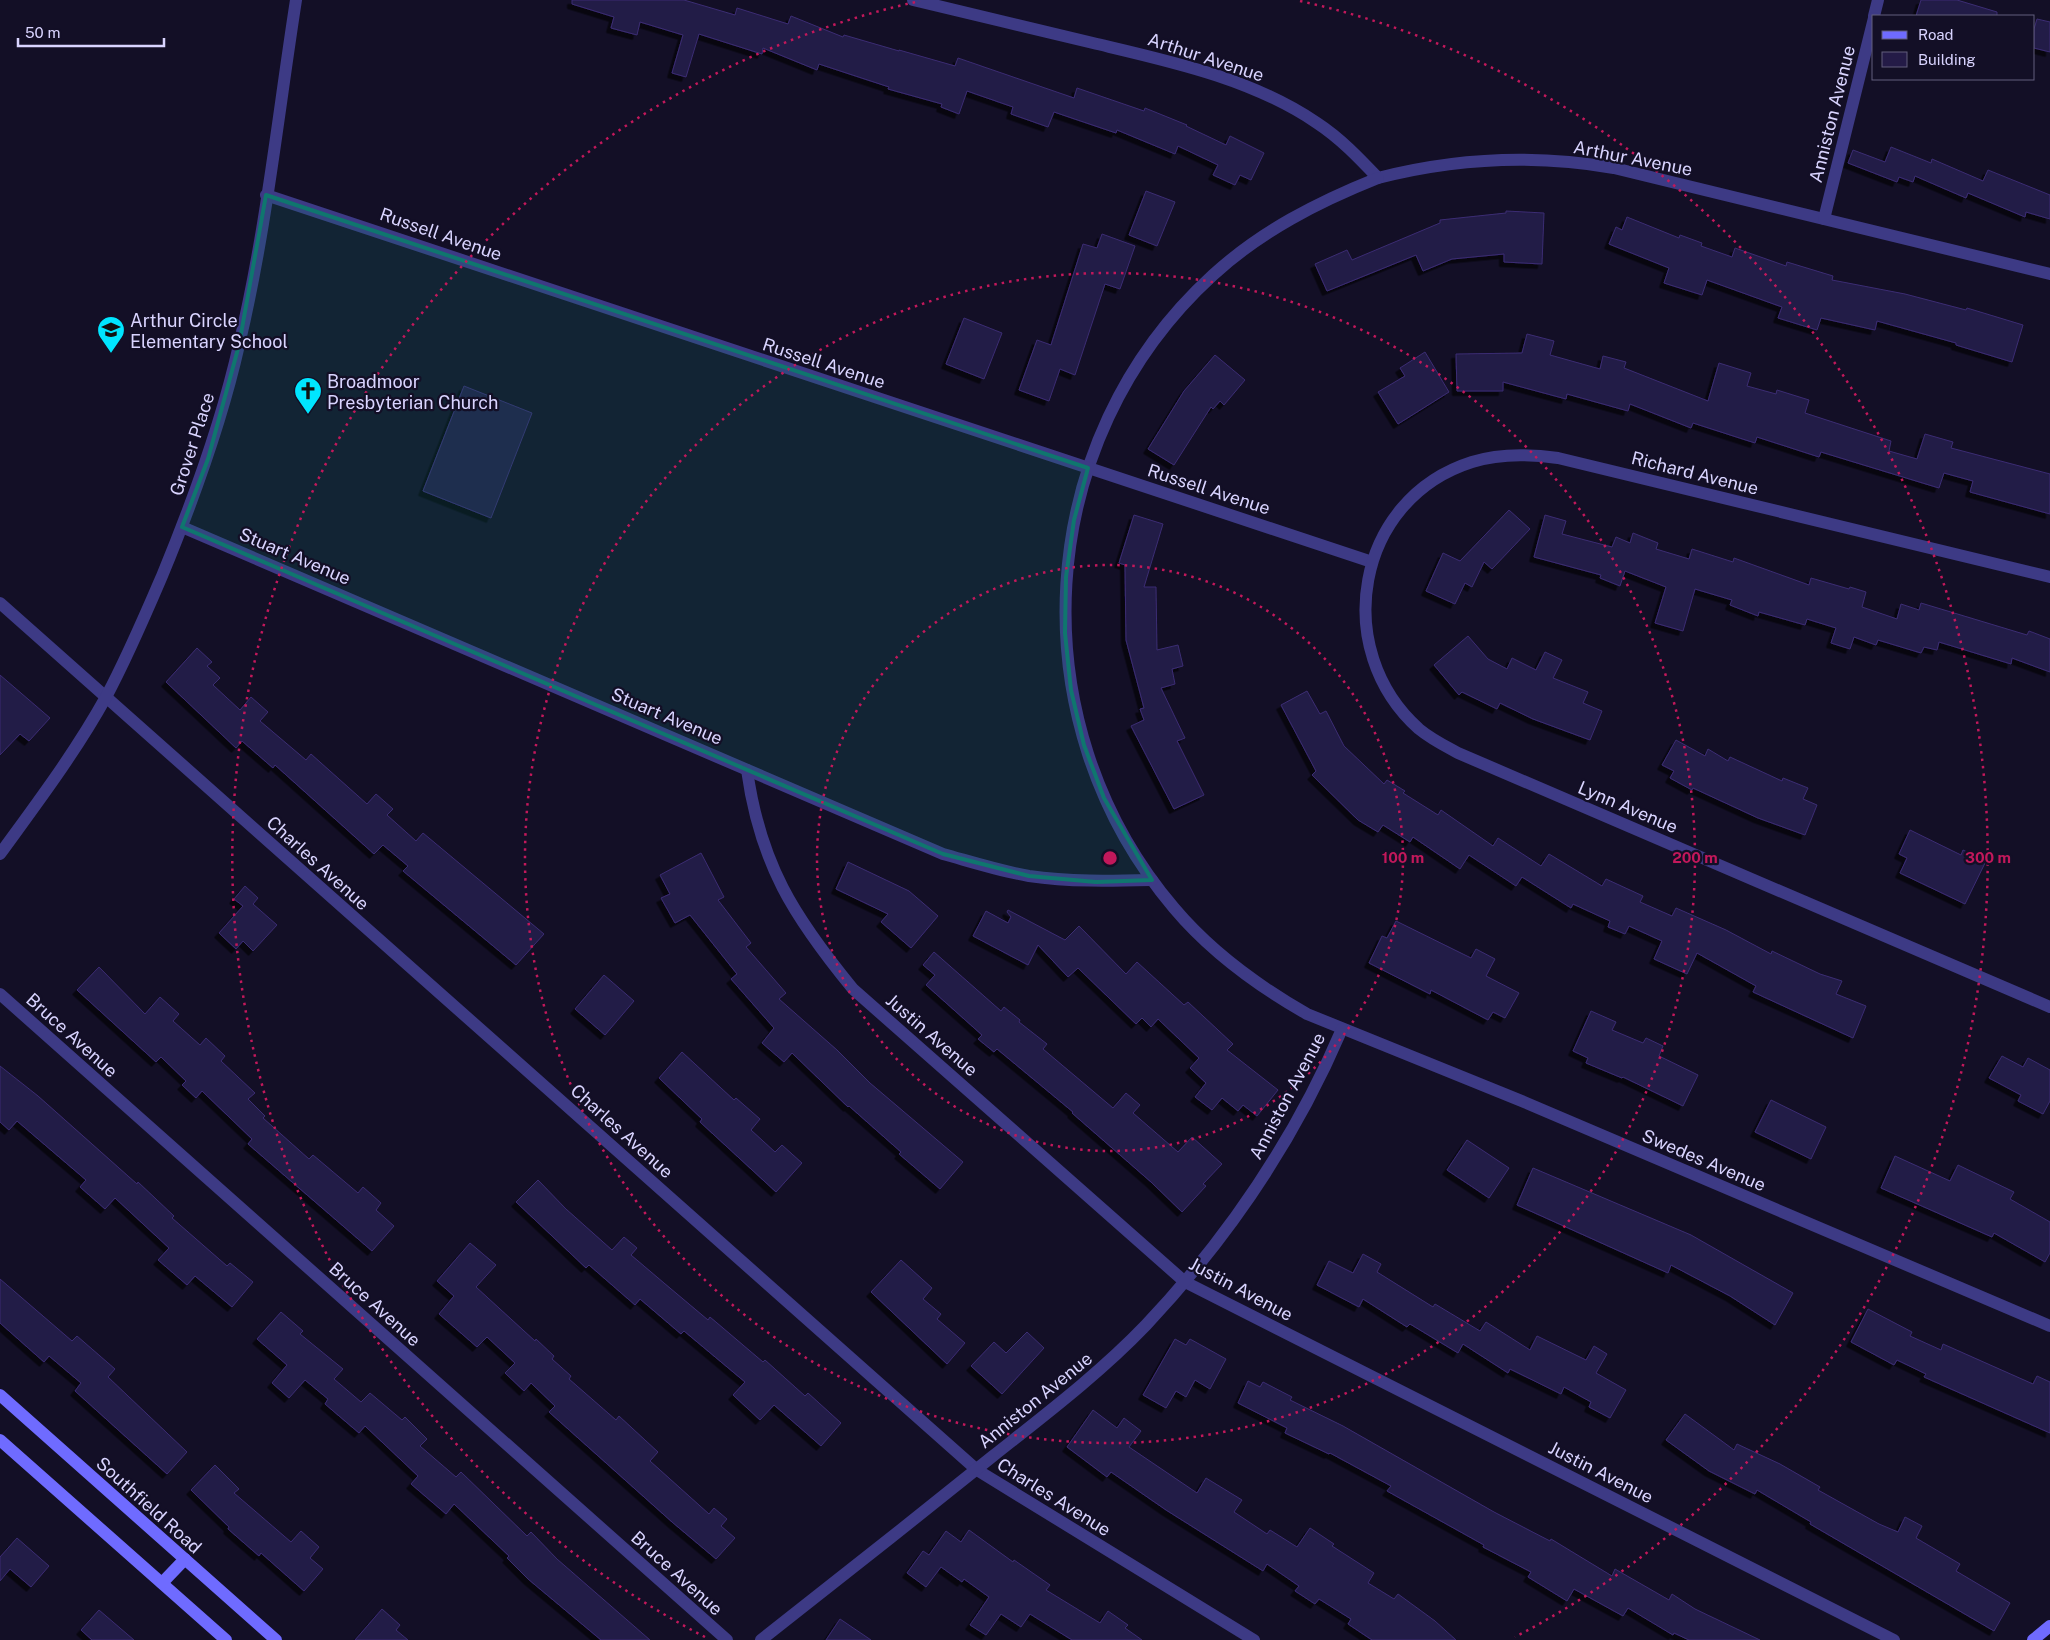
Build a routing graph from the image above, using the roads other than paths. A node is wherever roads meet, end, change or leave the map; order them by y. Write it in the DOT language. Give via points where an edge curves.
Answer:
graph roads {
  1 [pos="296,0"];
  2 [pos="913,0"];
  3 [pos="1878,0"];
  4 [pos="1874,15"];
  5 [pos="1872,25"];
  6 [pos="1378,178"];
  7 [pos="266,196"];
  8 [pos="1824,220"];
  9 [pos="2050,274"];
  10 [pos="1088,468"];
  11 [pos="182,527"];
  12 [pos="1372,562"];
  13 [pos="2050,577"];
  14 [pos="0,603"];
  15 [pos="106,697"];
  16 [pos="747,770"];
  17 [pos="0,854"];
  18 [pos="1152,880"];
  19 [pos="0,994"];
  20 [pos="2050,1008"];
  21 [pos="1342,1030"];
  22 [pos="1185,1282"];
  23 [pos="2050,1326"];
  24 [pos="0,1395"];
  25 [pos="0,1440"];
  26 [pos="977,1470"];
  27 [pos="185,1559"];
  28 [pos="162,1584"];
  29 [pos="2050,1626"];
  30 [pos="226,1640"];
  31 [pos="276,1640"];
  32 [pos="727,1640"];
  33 [pos="761,1640"];
  34 [pos="1254,1640"];
  35 [pos="1894,1640"];
  36 [pos="2033,1640"];
  1 -- 7 [label="street, Grover Place"];
  2 -- 6 [label="street, Arthur Avenue" via="1126,50 1237,83 1316,122 1347,146"];
  3 -- 4 [label="street, Anniston Avenue"];
  5 -- 8 [label="street, Anniston Avenue"];
  6 -- 8 [label="street, Arthur Avenue" via="1465,161 1525,158 1584,163"];
  6 -- 10 [label="street, Anniston Avenue" via="1329,197 1279,224 1211,276 1172,317 1138,363 1099,439"];
  7 -- 10 [label="street, Russell Avenue"];
  7 -- 11 [label="street, Grover Place" via="239,345 208,459"];
  8 -- 9 [label="street, Arthur Avenue"];
  10 -- 12 [label="street, Russell Avenue"];
  10 -- 18 [label="street, Anniston Avenue" via="1074,520 1066,577 1065,633 1071,690 1084,745 1104,798 1130,848"];
  11 -- 15 [label="street, Grover Place" via="134,643"];
  11 -- 16 [label="street, Stuart Avenue"];
  12 -- 13 [label="street, Richard Avenue" via="1383,536 1402,508 1426,485 1470,462 1519,454 1558,458"];
  12 -- 20 [label="street, Lynn Avenue" via="1365,599 1368,645 1379,677 1397,705 1433,739 1467,757"];
  14 -- 15 [label="street, Charles Avenue"];
  15 -- 17 [label="street, Grover Place" via="56,776"];
  15 -- 26 [label="street, Charles Avenue"];
  16 -- 18 [label="street, Stuart Avenue" via="915,843 1000,870 1096,882"];
  16 -- 22 [label="street, Justin Avenue" via="757,826 773,868 801,922 853,988"];
  18 -- 21 [label="street, Anniston Avenue" via="1194,929 1236,967 1282,1000"];
  19 -- 32 [label="street, Bruce Avenue"];
  21 -- 22 [label="street, Anniston Avenue" via="1316,1087 1259,1184"];
  21 -- 23 [label="street, Swedes Avenue" via="1524,1102"];
  22 -- 26 [label="street, Anniston Avenue" via="1091,1378"];
  22 -- 35 [label="street, Justin Avenue"];
  24 -- 27 [label="main road, Southfield Road"];
  25 -- 28 [label="main road"];
  26 -- 33 [label="street, Anniston Avenue"];
  26 -- 34 [label="street, Charles Avenue"];
  27 -- 28 [label="main road"];
  27 -- 31 [label="main road, Southfield Road"];
  28 -- 30 [label="main road"];
  29 -- 36 [label="main road"];
}
